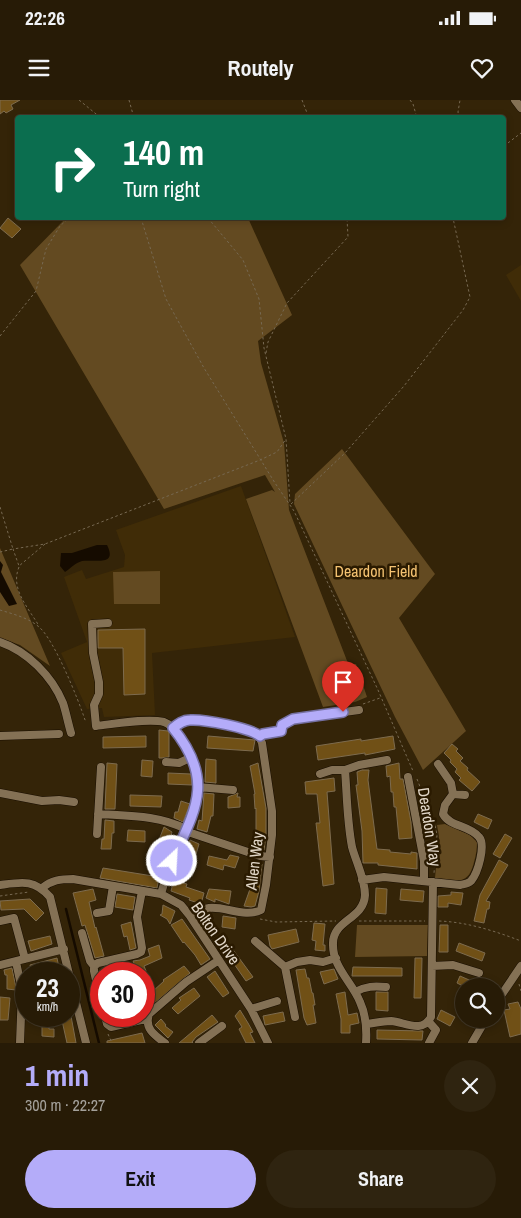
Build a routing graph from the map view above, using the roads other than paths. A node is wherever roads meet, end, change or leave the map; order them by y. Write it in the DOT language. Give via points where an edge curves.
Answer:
graph roads {
  1 [pos="515,100"];
  2 [pos="521,108"];
  3 [pos="108,624"];
  4 [pos="0,642"];
  5 [pos="360,707"];
  6 [pos="173,728"];
  7 [pos="71,733"];
  8 [pos="59,734"];
  9 [pos="0,736"];
  10 [pos="261,740"];
  11 [pos="192,757"];
  12 [pos="387,760"];
  13 [pos="166,762"];
  14 [pos="438,764"];
  15 [pos="101,767"];
  16 [pos="345,770"];
  17 [pos="320,774"];
  18 [pos="408,777"];
  19 [pos="198,787"];
  20 [pos="233,790"];
  21 [pos="0,793"];
  22 [pos="453,794"];
  23 [pos="465,795"];
  24 [pos="74,802"];
  25 [pos="98,814"];
  26 [pos="186,830"];
  27 [pos="97,834"];
  28 [pos="270,858"];
  29 [pos="362,880"];
  30 [pos="424,881"];
  31 [pos="433,882"];
  32 [pos="0,884"];
  33 [pos="113,886"];
  34 [pos="42,888"];
  35 [pos="142,891"];
  36 [pos="160,894"];
  37 [pos="97,913"];
  38 [pos="190,916"];
  39 [pos="0,921"];
  40 [pos="82,932"];
  41 [pos="255,941"];
  42 [pos="64,948"];
  43 [pos="336,958"];
  44 [pos="25,959"];
  45 [pos="219,960"];
  46 [pos="15,962"];
  47 [pos="16,962"];
  48 [pos="91,962"];
  49 [pos="102,962"];
  50 [pos="0,966"];
  51 [pos="432,966"];
  52 [pos="521,966"];
  53 [pos="285,967"];
  54 [pos="479,973"];
  55 [pos="386,987"];
  56 [pos="505,990"];
  57 [pos="355,992"];
  58 [pos="277,1001"];
  59 [pos="251,1008"];
  60 [pos="155,1009"];
  61 [pos="295,1018"];
  62 [pos="428,1021"];
  63 [pos="367,1024"];
  64 [pos="222,1026"];
  65 [pos="21,1027"];
  66 [pos="148,1027"];
  67 [pos="481,1028"];
  68 [pos="20,1043"];
  69 [pos="86,1043"];
  70 [pos="165,1043"];
  71 [pos="199,1043"];
  72 [pos="268,1043"];
  73 [pos="366,1043"];
  74 [pos="429,1043"];
  75 [pos="472,1043"];
  1 -- 2 [label="street"];
  3 -- 6 [label="street" via="92,624 99,682 94,705 95,722 157,722"];
  4 -- 7 [label="street" via="32,660 51,683 63,702"];
  5 -- 10 [label="street" via="293,719 282,725 281,731 263,734"];
  6 -- 10 [label="street" via="191,719 245,729"];
  6 -- 11 [label="street"];
  8 -- 9 [label="street"];
  10 -- 28 [label="street, Allen Way" via="272,810"];
  11 -- 13 [label="street" via="179,763"];
  11 -- 19 [label="street"];
  12 -- 16 [label="street" via="359,764"];
  14 -- 22 [label="street, Deardon Way" via="451,783"];
  15 -- 25 [label="street"];
  16 -- 17 [label="street"];
  16 -- 29 [label="street" via="352,848"];
  18 -- 30 [label="street, Deardon Way" via="424,861"];
  19 -- 20 [label="street"];
  19 -- 26 [label="street" via="196,806"];
  21 -- 24 [label="street" via="42,801"];
  22 -- 23 [label="street, Deardon Way"];
  22 -- 31 [label="street, Deardon Way" via="443,814 451,822 477,834 483,849 476,873 468,883"];
  25 -- 26 [label="street" via="153,817"];
  25 -- 27 [label="street"];
  26 -- 28 [label="street"];
  26 -- 36 [label="street"];
  28 -- 38 [label="street, Allen Way" via="260,910 236,912 210,907"];
  29 -- 30 [label="street, Deardon Way" via="384,877"];
  29 -- 43 [label="street" via="365,896 361,910 337,928 334,936"];
  30 -- 31 [label="street, Deardon Way"];
  31 -- 51 [label="street"];
  32 -- 34 [label="street" via="33,883"];
  33 -- 34 [label="street, Bolton Drive" via="59,879"];
  33 -- 35 [label="street, Bolton Drive"];
  33 -- 37 [label="street" via="109,911"];
  34 -- 42 [label="street" via="50,897"];
  35 -- 36 [label="street, Bolton Drive"];
  35 -- 49 [label="street" via="137,917 141,952"];
  36 -- 38 [label="street, Bolton Drive" via="181,905"];
  38 -- 45 [label="street, Bolton Drive"];
  39 -- 44 [label="street" via="14,918"];
  40 -- 48 [label="street"];
  41 -- 53 [label="street"];
  42 -- 44 [label="street"];
  42 -- 69 [label="street"];
  43 -- 53 [label="street" via="324,962 304,961"];
  43 -- 57 [label="street"];
  44 -- 47 [label="street"];
  45 -- 59 [label="street, Bolton Drive"];
  45 -- 60 [label="street" via="186,982"];
  46 -- 50 [label="street"];
  51 -- 54 [label="street" via="453,964"];
  51 -- 62 [label="street" via="431,1016"];
  52 -- 56 [label="street"];
  53 -- 61 [label="street"];
  55 -- 57 [label="street" via="363,987"];
  57 -- 63 [label="street"];
  58 -- 59 [label="street"];
  59 -- 72 [label="street, Bolton Drive"];
  62 -- 63 [label="street" via="415,1026 392,1021"];
  62 -- 74 [label="street" via="436,1030"];
  63 -- 73 [label="street"];
  64 -- 71 [label="street"];
  65 -- 68 [label="street"];
  66 -- 70 [label="street"];
  67 -- 75 [label="street"];
}
